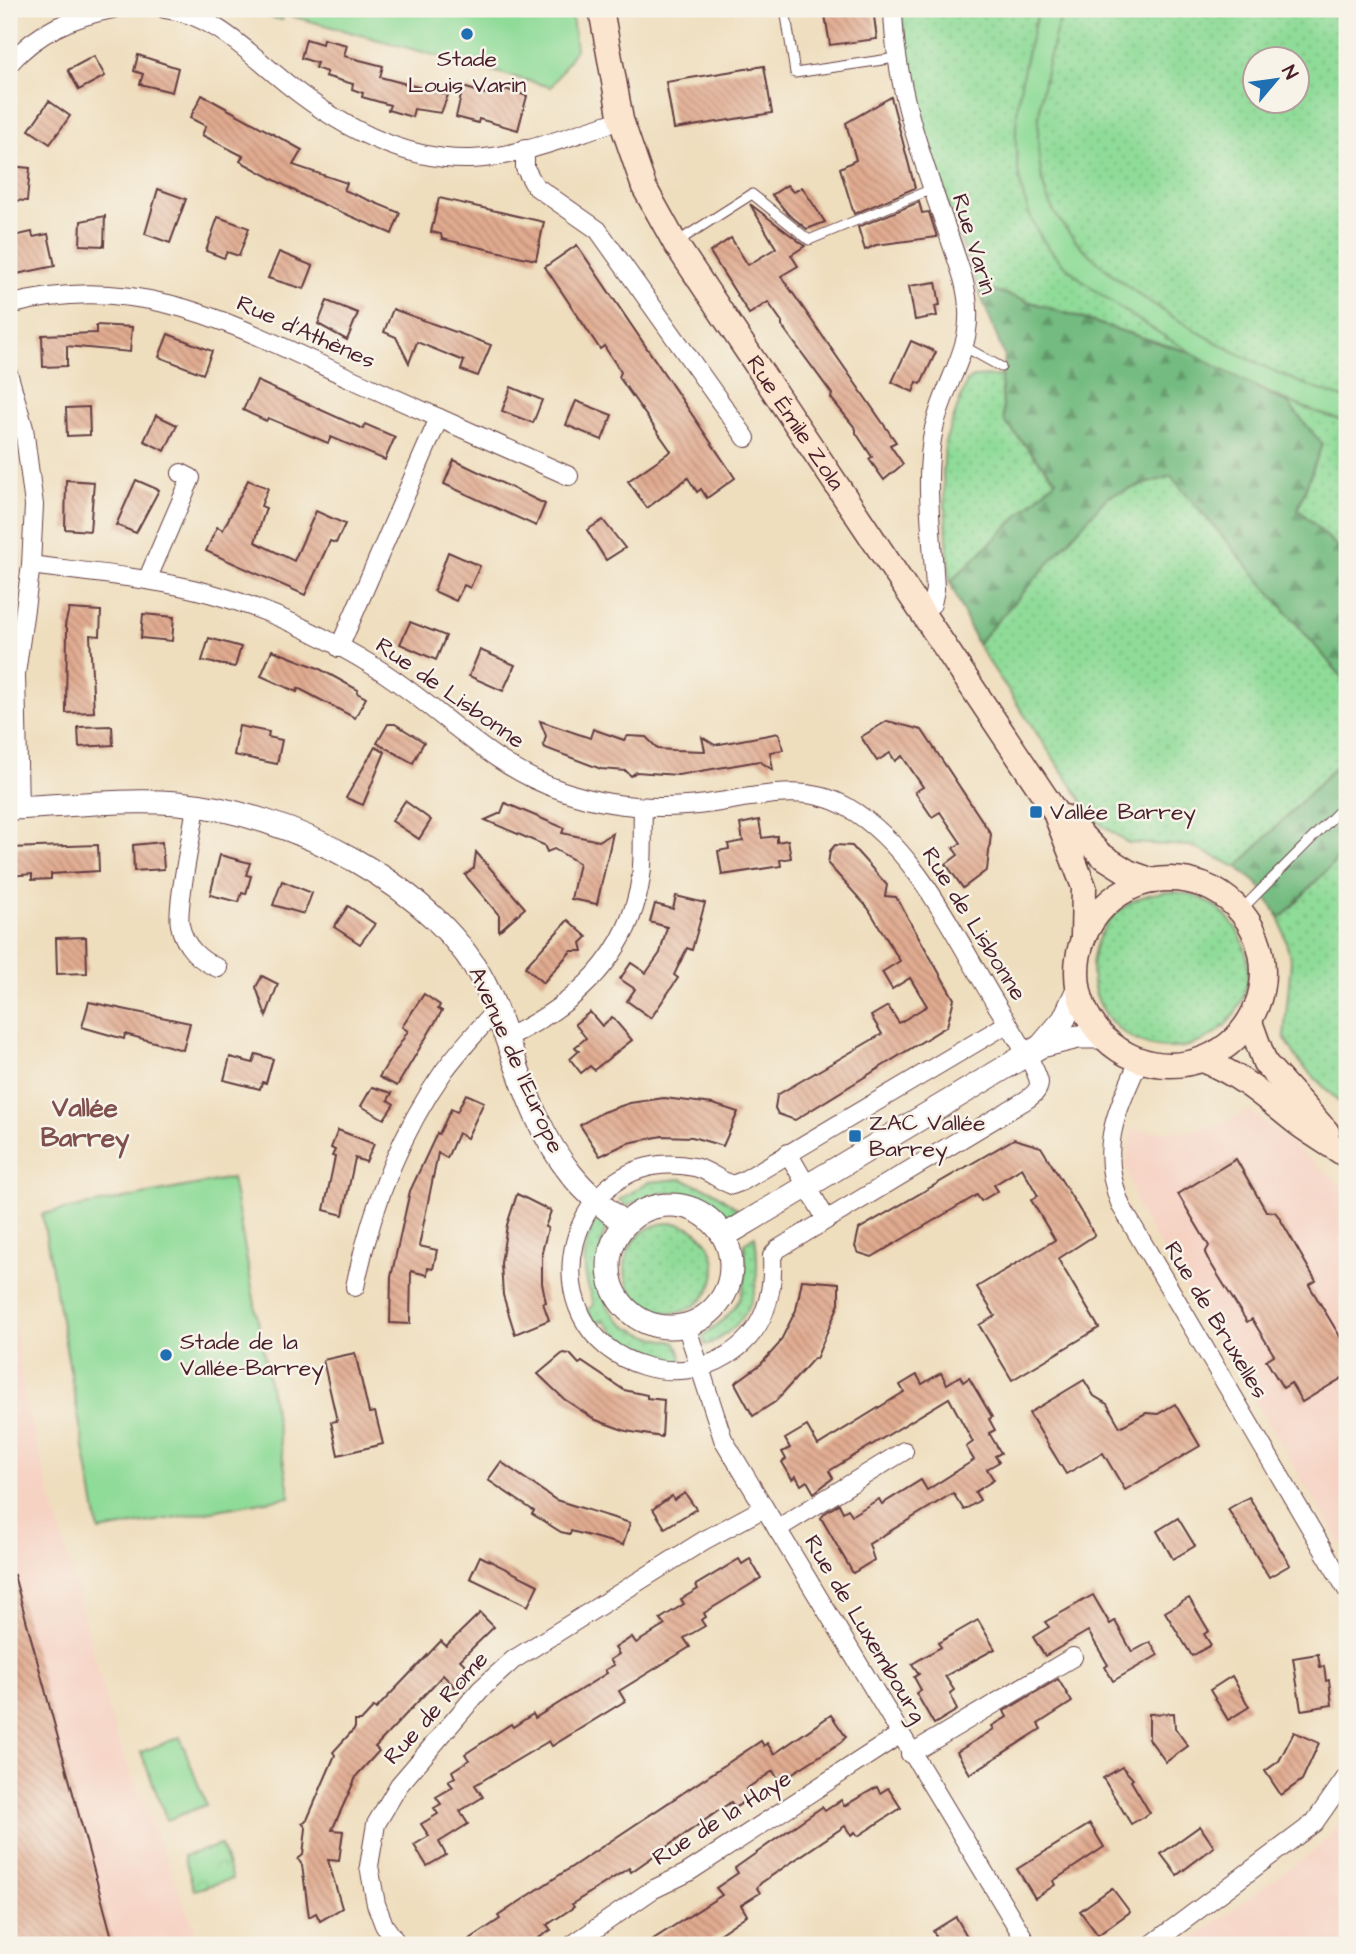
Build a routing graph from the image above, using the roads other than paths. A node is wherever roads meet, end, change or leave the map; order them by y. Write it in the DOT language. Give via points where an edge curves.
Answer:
graph roads {
  1 [pos="113,9"];
  2 [pos="166,9"];
  3 [pos="601,9"];
  4 [pos="785,9"];
  5 [pos="893,9"];
  6 [pos="81,12"];
  7 [pos="897,58"];
  8 [pos="9,64"];
  9 [pos="621,120"];
  10 [pos="525,149"];
  11 [pos="932,189"];
  12 [pos="675,243"];
  13 [pos="9,305"];
  14 [pos="965,347"];
  15 [pos="1001,367"];
  16 [pos="9,376"];
  17 [pos="439,418"];
  18 [pos="746,438"];
  19 [pos="181,473"];
  20 [pos="569,476"];
  21 [pos="31,565"];
  22 [pos="147,580"];
  23 [pos="922,612"];
  24 [pos="339,648"];
  25 [pos="1347,803"];
  26 [pos="196,806"];
  27 [pos="643,807"];
  28 [pos="14,808"];
  29 [pos="1054,810"];
  30 [pos="1153,881"];
  31 [pos="1240,911"];
  32 [pos="1083,937"];
  33 [pos="218,968"];
  34 [pos="1078,989"];
  35 [pos="496,1009"];
  36 [pos="1250,1022"];
  37 [pos="1007,1024"];
  38 [pos="1101,1037"];
  39 [pos="506,1038"];
  40 [pos="1033,1051"];
  41 [pos="1203,1060"];
  42 [pos="1139,1061"];
  43 [pos="788,1153"];
  44 [pos="1347,1156"];
  45 [pos="807,1186"];
  46 [pos="596,1200"];
  47 [pos="826,1219"];
  48 [pos="625,1224"];
  49 [pos="724,1236"];
  50 [pos="355,1287"];
  51 [pos="686,1325"];
  52 [pos="699,1367"];
  53 [pos="904,1451"];
  54 [pos="764,1508"];
  55 [pos="777,1529"];
  56 [pos="1347,1590"];
  57 [pos="1073,1657"];
  58 [pos="899,1735"];
  59 [pos="910,1754"];
  60 [pos="1347,1776"];
  61 [pos="397,1945"];
  62 [pos="572,1945"];
  63 [pos="1028,1945"];
  64 [pos="1153,1945"];
  1 -- 6 [label="street"];
  2 -- 10 [label="street" via="197,17 243,47 295,91 372,138 425,157 473,159"];
  3 -- 9 [label="main road, Rue Émile Zola"];
  4 -- 7 [label="lane" via="795,73"];
  5 -- 7 [label="street, Rue Varin"];
  6 -- 8 [label="street" via="36,38"];
  7 -- 11 [label="street, Rue Varin" via="900,84"];
  9 -- 10 [label="street"];
  9 -- 12 [label="main road, Rue Émile Zola" via="644,187"];
  10 -- 18 [label="street" via="525,168 535,186 598,230"];
  11 -- 12 [label="lane" via="809,240 752,194"];
  11 -- 14 [label="street, Rue Varin" via="967,293"];
  12 -- 23 [label="main road, Rue Émile Zola"];
  13 -- 17 [label="street, Rue d'Athènes" via="61,293 126,295 179,305"];
  14 -- 15 [label="lane"];
  14 -- 23 [label="street, Rue Varin" via="935,427 929,491 935,590 932,604"];
  16 -- 21 [label="street" via="30,460 34,505"];
  17 -- 20 [label="street, Rue d'Athènes"];
  17 -- 24 [label="street, Rue de Lisbonne"];
  19 -- 22 [label="street" via="191,478"];
  21 -- 22 [label="street, Rue de Lisbonne"];
  21 -- 28 [label="street" via="16,674"];
  22 -- 24 [label="street, Rue de Lisbonne" via="242,603"];
  23 -- 29 [label="main road, Rue Émile Zola"];
  24 -- 27 [label="street, Rue de Lisbonne" via="397,681 471,741 531,778 564,792"];
  25 -- 31 [label="lane"];
  26 -- 28 [label="street, Avenue de l'Europe" via="154,802"];
  26 -- 33 [label="street" via="179,924 186,943 203,962"];
  26 -- 35 [label="street, Avenue de l'Europe" via="309,838 370,870 443,925 476,968"];
  27 -- 37 [label="street, Rue de Lisbonne" via="730,802 780,793 827,798 844,805 864,817 902,853"];
  27 -- 39 [label="street" via="638,895 618,945 573,999"];
  29 -- 30 [label="main road, Rue Émile Zola" via="1101,855"];
  29 -- 32 [label="main road, Rue Émile Zola" via="1084,887"];
  30 -- 31 [label="main road" via="1185,880 1205,886"];
  30 -- 32 [label="main road" via="1122,891 1105,904"];
  31 -- 36 [label="main road" via="1260,947 1263,967 1262,988"];
  32 -- 34 [label="main road"];
  34 -- 38 [label="main road"];
  34 -- 40 [label="street" via="1064,1019"];
  35 -- 39 [label="street, Avenue de l'Europe"];
  35 -- 50 [label="street" via="445,1069 403,1140 373,1216"];
  36 -- 41 [label="main road" via="1234,1040"];
  36 -- 44 [label="main road" via="1265,1062"];
  37 -- 40 [label="street, Rue de Lisbonne"];
  37 -- 43 [label="street"];
  38 -- 40 [label="street" via="1078,1037"];
  38 -- 42 [label="main road"];
  39 -- 46 [label="street, Avenue de l'Europe" via="552,1147"];
  40 -- 45 [label="street"];
  40 -- 47 [label="street, Rue de Lisbonne" via="1039,1082 1034,1095"];
  41 -- 42 [label="main road" via="1160,1066"];
  41 -- 44 [label="main road" via="1264,1093 1298,1124"];
  42 -- 56 [label="street, Rue de Bruxelles" via="1118,1107 1108,1152 1121,1206"];
  43 -- 45 [label="street"];
  43 -- 46 [label="street" via="732,1185 693,1167 656,1167 620,1179"];
  45 -- 47 [label="street"];
  45 -- 49 [label="street"];
  46 -- 48 [label="street, Avenue de l'Europe"];
  46 -- 52 [label="street" via="581,1220 570,1256 573,1294 590,1329 602,1343 634,1363 671,1371"];
  47 -- 52 [label="street, Rue de Lisbonne" via="772,1256 771,1298 754,1332 726,1357"];
  48 -- 49 [label="street" via="643,1210 677,1205 709,1218"];
  48 -- 51 [label="street" via="610,1252 611,1284 618,1298 640,1320 671,1328"];
  49 -- 51 [label="street" via="732,1263 727,1290 711,1312"];
  51 -- 52 [label="street, Rue de Luxembourg"];
  52 -- 54 [label="street, Rue de Luxembourg" via="723,1439"];
  53 -- 55 [label="street"];
  54 -- 55 [label="street, Rue de Luxembourg"];
  54 -- 61 [label="street, Rue de Rome" via="513,1660 480,1690 399,1785 376,1824 369,1866 376,1904"];
  55 -- 58 [label="street, Rue de Luxembourg"];
  57 -- 59 [label="street"];
  58 -- 59 [label="street, Rue de Luxembourg"];
  58 -- 62 [label="street, Rue de la Haye"];
  59 -- 63 [label="street, Rue de Luxembourg"];
  60 -- 64 [label="street" via="1314,1823"];
}
